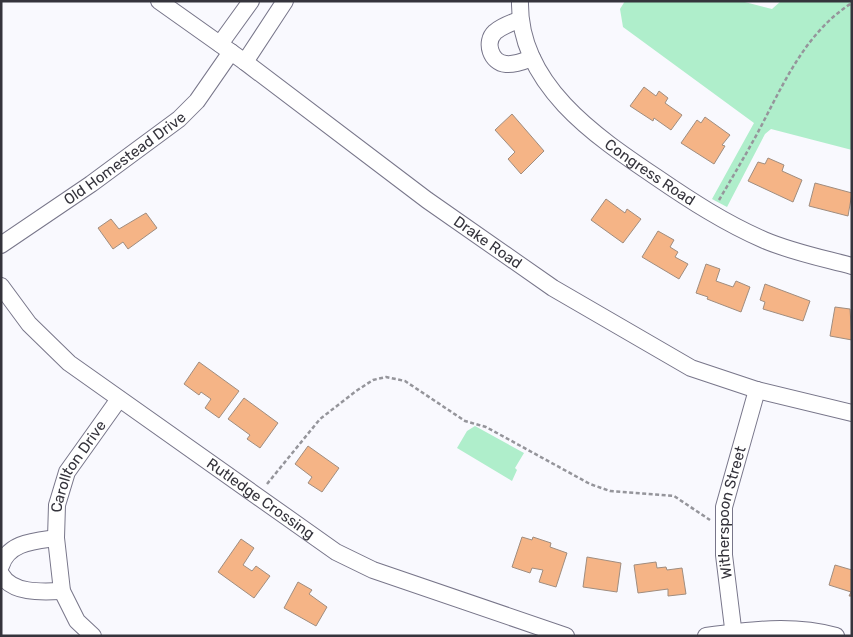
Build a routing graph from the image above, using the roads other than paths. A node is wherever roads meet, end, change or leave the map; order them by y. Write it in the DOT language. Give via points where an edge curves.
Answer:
graph roads {
  1 [pos="159,1"];
  2 [pos="251,1"];
  3 [pos="285,1"];
  4 [pos="520,1"];
  5 [pos="520,20"];
  6 [pos="225,48"];
  7 [pos="532,58"];
  8 [pos="244,62"];
  9 [pos="1,245"];
  10 [pos="852,266"];
  11 [pos="1,286"];
  12 [pos="757,390"];
  13 [pos="119,400"];
  14 [pos="852,412"];
  15 [pos="56,538"];
  16 [pos="1,566"];
  17 [pos="1,574"];
  18 [pos="62,591"];
  19 [pos="733,634"];
  20 [pos="93,636"];
  21 [pos="566,636"];
  22 [pos="706,636"];
  23 [pos="836,636"];
  1 -- 6 [label="street, Drake Road"];
  2 -- 6 [label="street, Old Homestead Drive"];
  3 -- 8 [label="street"];
  4 -- 5 [label="street, Congress Road"];
  5 -- 7 [label="street, Congress Road"];
  5 -- 7 [label="street" via="494,32 489,40 490,51 504,64 516,64"];
  6 -- 8 [label="street, Drake Road"];
  6 -- 9 [label="street, Old Homestead Drive" via="197,101 173,124"];
  7 -- 10 [label="street, Congress Road" via="553,92 585,126 711,214 765,240"];
  8 -- 12 [label="street, Drake Road" via="427,200 553,288 691,368"];
  11 -- 13 [label="street, Rutledge Crossing" via="42,337 69,363"];
  12 -- 14 [label="street, Drake Road"];
  12 -- 19 [label="street, Witherspoon Street" via="728,488 723,530"];
  13 -- 15 [label="street, Carollton Drive" via="67,472 57,505"];
  13 -- 21 [label="street, Rutledge Crossing" via="336,552 441,594"];
  15 -- 16 [label="street" via="20,545 3,559"];
  15 -- 18 [label="street, Carollton Drive"];
  17 -- 18 [label="street" via="11,585 29,590"];
  18 -- 20 [label="street, Carollton Drive" via="77,621"];
  19 -- 22 [label="street"];
  19 -- 23 [label="street" via="771,628"];
}
